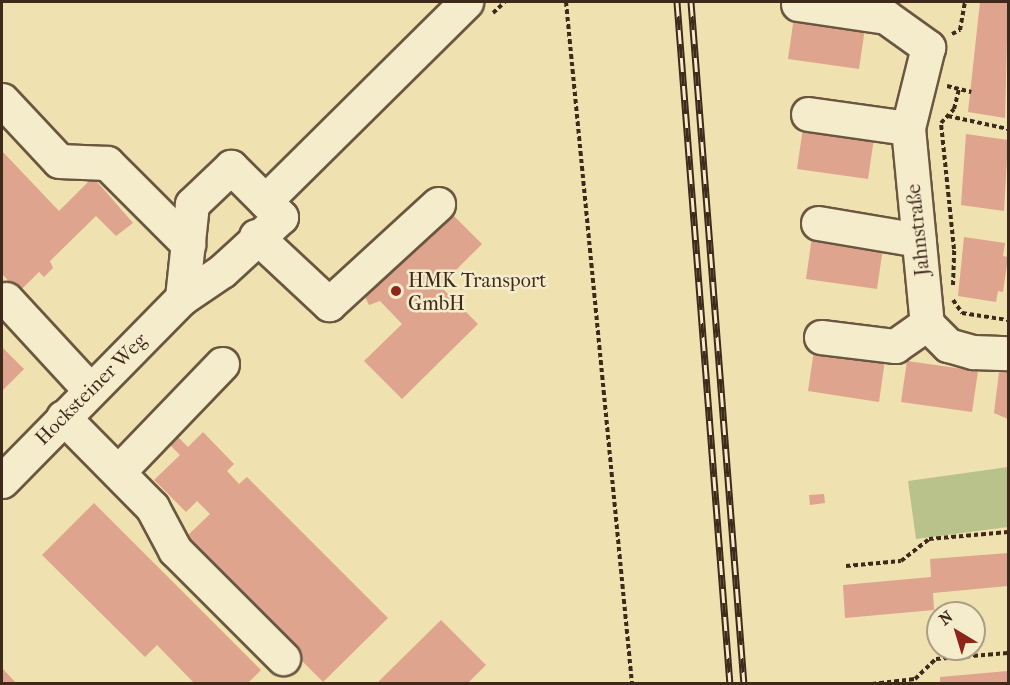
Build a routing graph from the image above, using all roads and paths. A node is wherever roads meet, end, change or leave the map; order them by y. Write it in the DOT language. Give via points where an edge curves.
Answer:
graph roads {
  1 [pos="466,2"];
  2 [pos="566,2"];
  3 [pos="965,2"];
  4 [pos="798,4"];
  5 [pos="928,47"];
  6 [pos="959,89"];
  7 [pos="2,100"];
  8 [pos="808,114"];
  9 [pos="948,116"];
  10 [pos="909,128"];
  11 [pos="1008,129"];
  12 [pos="265,201"];
  13 [pos="438,204"];
  14 [pos="818,223"];
  15 [pos="256,236"];
  16 [pos="920,240"];
  17 [pos="188,244"];
  18 [pos="182,298"];
  19 [pos="6,299"];
  20 [pos="1008,320"];
  21 [pos="927,324"];
  22 [pos="821,337"];
  23 [pos="1008,353"];
  24 [pos="222,364"];
  25 [pos="90,390"];
  26 [pos="63,417"];
  27 [pos="118,472"];
  28 [pos="2,481"];
  29 [pos="1008,532"];
  30 [pos="846,566"];
  31 [pos="1008,653"];
  32 [pos="283,658"];
  33 [pos="632,684"];
  34 [pos="872,684"];
  1 -- 12 [label="street"];
  2 -- 33 [label="path"];
  3 -- 5 [label="path" via="960,30"];
  4 -- 5 [label="street" via="886,17"];
  5 -- 10 [label="street, Jahnstraße"];
  6 -- 9 [label="path"];
  7 -- 17 [label="street" via="59,160 107,163"];
  8 -- 10 [label="street"];
  9 -- 11 [label="path" via="954,121"];
  9 -- 20 [label="path" via="941,123 956,273 950,296 962,313"];
  10 -- 16 [label="street, Jahnstraße"];
  12 -- 15 [label="street, Hocksteiner Weg" via="281,217"];
  12 -- 17 [label="street, Hocksteiner Weg" via="231,167 192,204"];
  13 -- 15 [label="street" via="329,304"];
  14 -- 16 [label="street"];
  15 -- 18 [label="street, Hocksteiner Weg" via="222,271"];
  16 -- 21 [label="street, Jahnstraße"];
  17 -- 18 [label="street, Hocksteiner Weg"];
  18 -- 25 [label="street, Hocksteiner Weg"];
  19 -- 25 [label="street"];
  21 -- 22 [label="street" via="895,346"];
  21 -- 23 [label="street" via="948,345 973,352"];
  24 -- 27 [label="street"];
  25 -- 26 [label="street, Hocksteiner Weg"];
  26 -- 27 [label="street"];
  26 -- 28 [label="street, Hocksteiner Weg"];
  27 -- 32 [label="street" via="152,507 175,550"];
  29 -- 30 [label="path" via="929,539 901,561"];
  31 -- 34 [label="path" via="936,659 915,679"];
}
